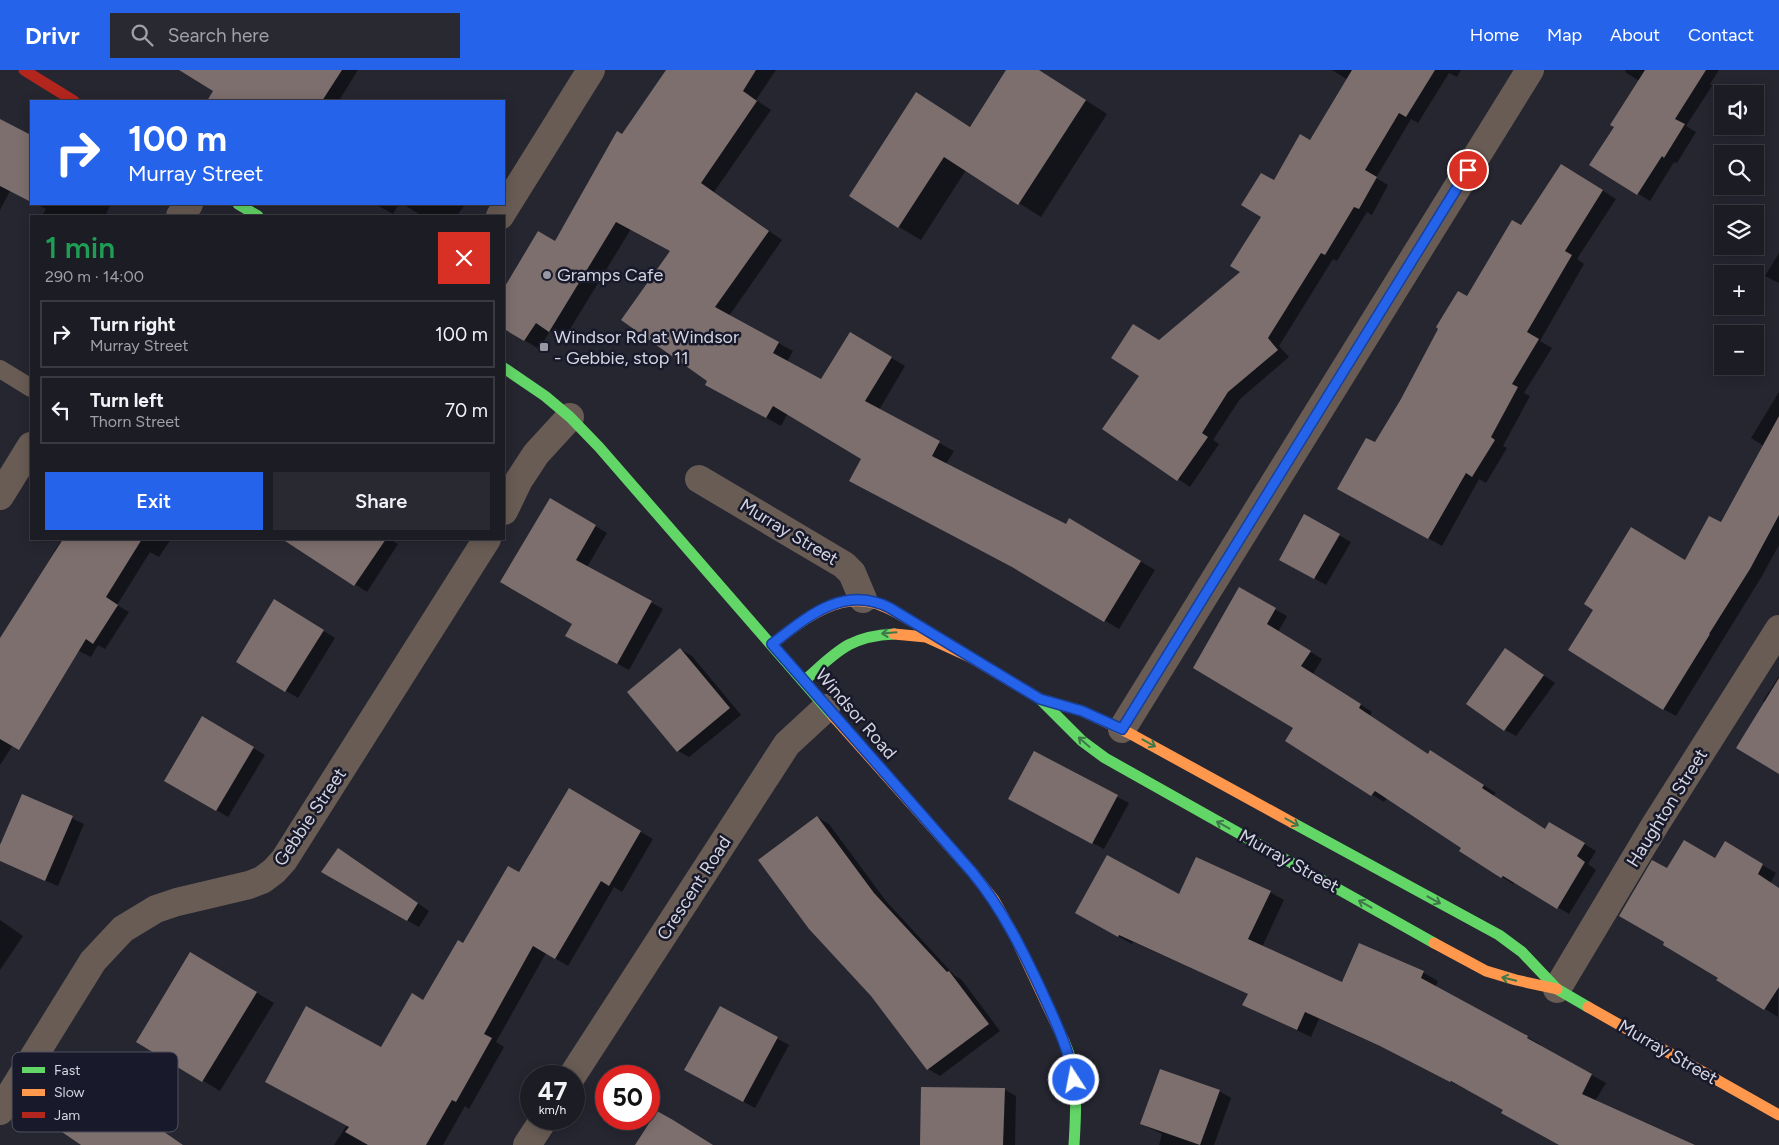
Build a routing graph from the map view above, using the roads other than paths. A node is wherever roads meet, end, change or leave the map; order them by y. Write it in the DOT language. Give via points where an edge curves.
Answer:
graph roads {
  1 [pos="24,70"];
  2 [pos="591,70"];
  3 [pos="1530,70"];
  4 [pos="72,100"];
  5 [pos="240,205"];
  6 [pos="256,215"];
  7 [pos="501,215"];
  8 [pos="0,369"];
  9 [pos="505,369"];
  10 [pos="30,387"];
  11 [pos="570,417"];
  12 [pos="30,448"];
  13 [pos="699,479"];
  14 [pos="0,496"];
  15 [pos="505,509"];
  16 [pos="486,540"];
  17 [pos="863,599"];
  18 [pos="1779,629"];
  19 [pos="772,644"];
  20 [pos="970,657"];
  21 [pos="804,682"];
  22 [pos="1040,699"];
  23 [pos="826,708"];
  24 [pos="1113,744"];
  25 [pos="1557,989"];
  26 [pos="37,1052"];
  27 [pos="579,1065"];
  28 [pos="12,1092"];
  29 [pos="0,1111"];
  30 [pos="1779,1115"];
  31 [pos="537,1130"];
  32 [pos="527,1145"];
  33 [pos="1074,1145"];
  1 -- 4 [label="street"];
  2 -- 7 [label="street"];
  3 -- 24 [label="street"];
  5 -- 6 [label="street"];
  8 -- 10 [label="lane"];
  9 -- 11 [label="street, Windsor Road"];
  11 -- 15 [label="street" via="536,454"];
  11 -- 19 [label="street, Windsor Road" via="625,475"];
  12 -- 14 [label="street"];
  13 -- 17 [label="street, Murray Street" via="844,565 852,574"];
  16 -- 26 [label="street, Gebbie Street" via="284,860 262,880 156,909 123,929 93,961"];
  17 -- 19 [label="street, Murray Street" via="842,601 826,608"];
  17 -- 20 [label="street, Murray Street" via="881,603"];
  18 -- 25 [label="street, Haughton Street" via="1655,825"];
  19 -- 21 [label="street, Windsor Road"];
  20 -- 21 [label="street, Murray Street, one-way" via="915,634 876,635 844,646"];
  20 -- 22 [label="street, Murray Street"];
  21 -- 23 [label="street, Windsor Road"];
  22 -- 24 [label="street, Murray Street" via="1082,711"];
  24 -- 22 [label="street, Murray Street, one-way" via="1082,741"];
  23 -- 27 [label="street, Crescent Road" via="787,744"];
  23 -- 33 [label="street, Windsor Road" via="972,872 1005,918 1067,1048 1076,1096"];
  25 -- 24 [label="street, Murray Street, one-way" via="1509,979 1476,967"];
  24 -- 25 [label="street, Murray Street, one-way" via="1499,935 1522,952"];
  25 -- 30 [label="street, Murray Street"];
  28 -- 29 [label="street, Gebbie Street"];
  31 -- 32 [label="street"];
}
